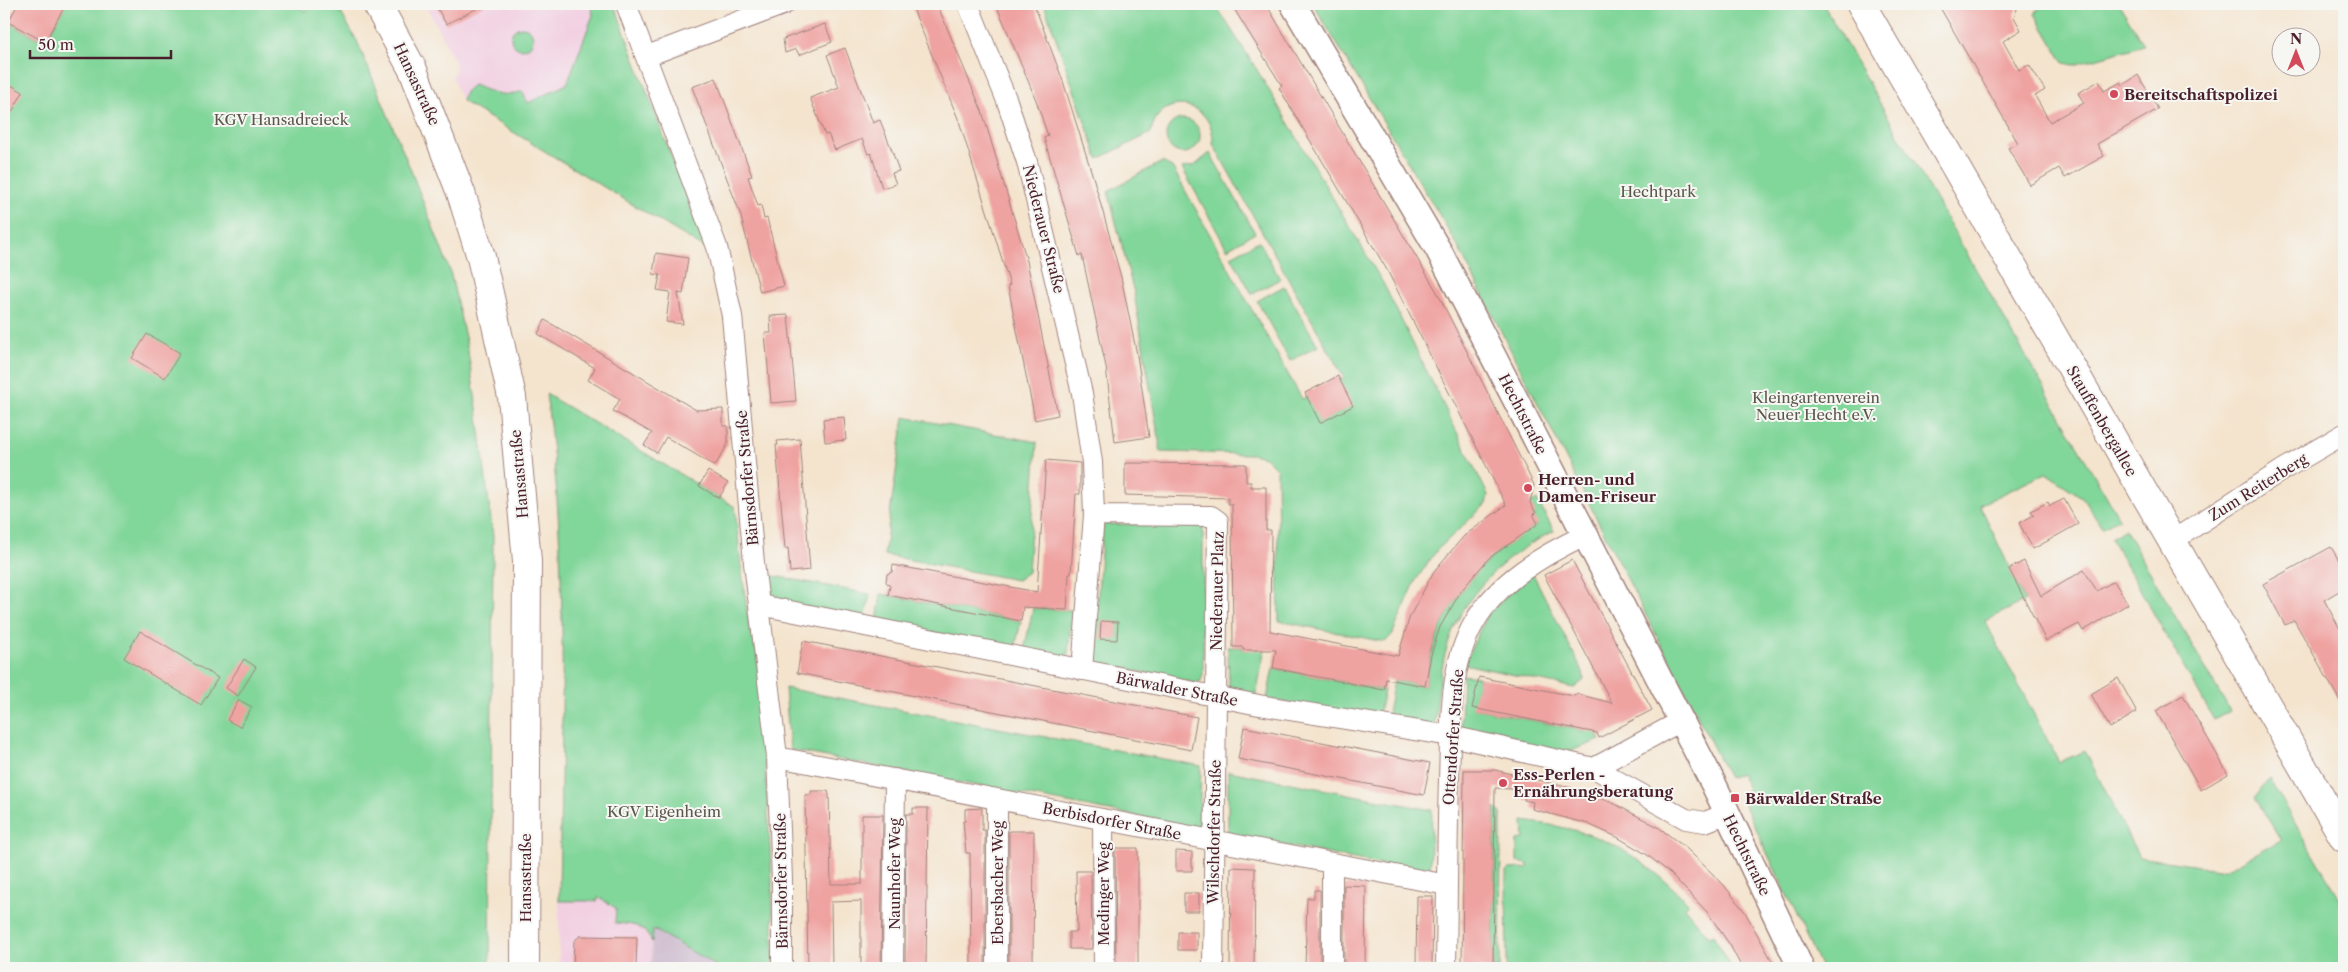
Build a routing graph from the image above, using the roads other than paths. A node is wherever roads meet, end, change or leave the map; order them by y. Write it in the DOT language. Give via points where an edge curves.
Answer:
graph roads {
  1 [pos="376,4"];
  2 [pos="626,4"];
  3 [pos="785,4"];
  4 [pos="968,4"];
  5 [pos="1293,4"];
  6 [pos="1861,4"];
  7 [pos="647,56"];
  8 [pos="2344,434"];
  9 [pos="1094,515"];
  10 [pos="1585,535"];
  11 [pos="2172,541"];
  12 [pos="760,605"];
  13 [pos="1082,670"];
  14 [pos="1216,696"];
  15 [pos="1681,720"];
  16 [pos="1451,736"];
  17 [pos="777,756"];
  18 [pos="1594,768"];
  19 [pos="895,779"];
  20 [pos="997,798"];
  21 [pos="1728,813"];
  22 [pos="1103,819"];
  23 [pos="2344,838"];
  24 [pos="1214,840"];
  25 [pos="1332,863"];
  26 [pos="1447,885"];
  27 [pos="525,968"];
  28 [pos="782,968"];
  29 [pos="893,968"];
  30 [pos="997,968"];
  31 [pos="1104,968"];
  32 [pos="1213,968"];
  33 [pos="1332,968"];
  34 [pos="1446,968"];
  35 [pos="1801,968"];
  1 -- 27 [label="main road, Hansastraße" via="413,70 461,193 482,257 512,397 527,561"];
  2 -- 7 [label="street, Bärnsdorfer Straße"];
  3 -- 7 [label="street"];
  4 -- 9 [label="street, Niederauer Straße" via="1007,101 1038,201 1082,393 1092,462"];
  5 -- 10 [label="street, Hechtstraße" via="1439,251"];
  6 -- 11 [label="main road, Stauffenbergallee"];
  7 -- 12 [label="street, Bärnsdorfer Straße" via="717,247 726,282"];
  8 -- 11 [label="street, Zum Reiterberg"];
  9 -- 13 [label="street"];
  9 -- 14 [label="street, Niederauer Platz" via="1211,516 1218,521"];
  10 -- 15 [label="street, Hechtstraße"];
  10 -- 16 [label="street, Ottendorfer Straße" via="1522,571 1497,593 1474,622 1456,674"];
  11 -- 23 [label="main road, Stauffenbergallee"];
  12 -- 13 [label="street, Bärwalder Straße"];
  12 -- 17 [label="street, Bärnsdorfer Straße"];
  13 -- 14 [label="street, Bärwalder Straße"];
  14 -- 16 [label="street, Bärwalder Straße"];
  14 -- 24 [label="street, Wilschdorfer Straße"];
  15 -- 18 [label="street"];
  15 -- 21 [label="street, Hechtstraße"];
  16 -- 18 [label="street, Bärwalder Straße"];
  16 -- 26 [label="street, Ottendorfer Straße"];
  17 -- 19 [label="street, Berbisdorfer Straße"];
  17 -- 28 [label="street, Bärnsdorfer Straße"];
  18 -- 21 [label="street, Bärwalder Straße" via="1686,820 1705,822"];
  19 -- 20 [label="street, Berbisdorfer Straße"];
  19 -- 29 [label="street, Naunhofer Weg"];
  20 -- 22 [label="street, Berbisdorfer Straße"];
  20 -- 30 [label="street, Ebersbacher Weg"];
  21 -- 35 [label="street, Hechtstraße"];
  22 -- 24 [label="street, Berbisdorfer Straße"];
  22 -- 31 [label="street, Medinger Weg"];
  24 -- 25 [label="street, Berbisdorfer Straße"];
  24 -- 32 [label="street, Wilschdorfer Straße"];
  25 -- 26 [label="street, Berbisdorfer Straße"];
  25 -- 33 [label="street"];
  26 -- 34 [label="street, Ottendorfer Straße"];
}
